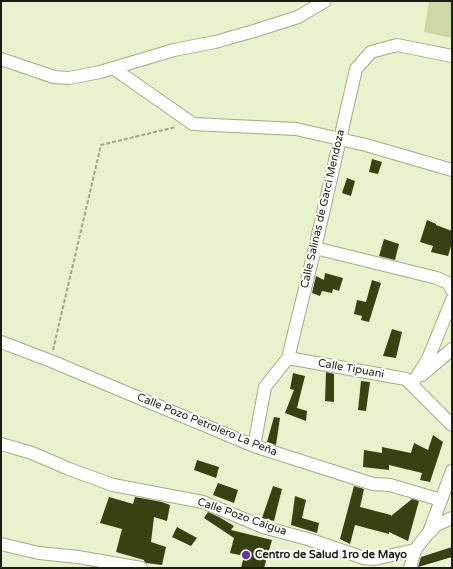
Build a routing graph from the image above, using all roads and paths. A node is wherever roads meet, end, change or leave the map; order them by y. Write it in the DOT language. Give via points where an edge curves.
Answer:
graph roads {
  1 [pos="325,1"];
  2 [pos="452,56"];
  3 [pos="1,59"];
  4 [pos="114,68"];
  5 [pos="193,124"];
  6 [pos="339,140"];
  7 [pos="452,170"];
  8 [pos="315,248"];
  9 [pos="452,290"];
  10 [pos="452,300"];
  11 [pos="1,342"];
  12 [pos="452,349"];
  13 [pos="288,358"];
  14 [pos="50,361"];
  15 [pos="412,384"];
  16 [pos="452,425"];
  17 [pos="1,444"];
  18 [pos="254,446"];
  19 [pos="452,470"];
  20 [pos="441,500"];
  21 [pos="452,518"];
  22 [pos="429,532"];
  23 [pos="1,544"];
  24 [pos="415,550"];
  25 [pos="141,568"];
  26 [pos="410,568"];
  1 -- 4 [label="street" via="298,17 254,31 174,50"];
  2 -- 6 [label="street, Calle Salinas de Garci Mendoza" via="397,45 372,52 356,69"];
  3 -- 4 [label="street" via="54,76 69,78"];
  4 -- 5 [label="street"];
  5 -- 6 [label="street" via="296,129"];
  5 -- 14 [label="path" via="101,145"];
  6 -- 7 [label="street"];
  6 -- 8 [label="street, Calle Salinas de Garci Mendoza"];
  8 -- 9 [label="street" via="437,278 448,283"];
  8 -- 13 [label="street, Calle Salinas de Garci Mendoza"];
  10 -- 15 [label="street" via="428,359"];
  11 -- 14 [label="street, Calle Pozo Petrolero La Peña"];
  12 -- 15 [label="street"];
  13 -- 15 [label="street, Calle Tipuani" via="397,376"];
  13 -- 18 [label="street, Calle Salinas de Garci Mendoza" via="265,387"];
  14 -- 18 [label="street, Calle Pozo Petrolero La Peña"];
  15 -- 16 [label="street"];
  17 -- 24 [label="street, Calle Pozo Caigua" via="32,453 113,485 203,502 263,527 364,558 374,559"];
  18 -- 20 [label="street, Calle Pozo Petrolero La Peña" via="373,484 390,485"];
  19 -- 20 [label="street"];
  20 -- 22 [label="street"];
  21 -- 22 [label="street" via="436,525"];
  22 -- 24 [label="street"];
  23 -- 25 [label="street" via="39,554 78,557"];
  24 -- 26 [label="street"];
}
